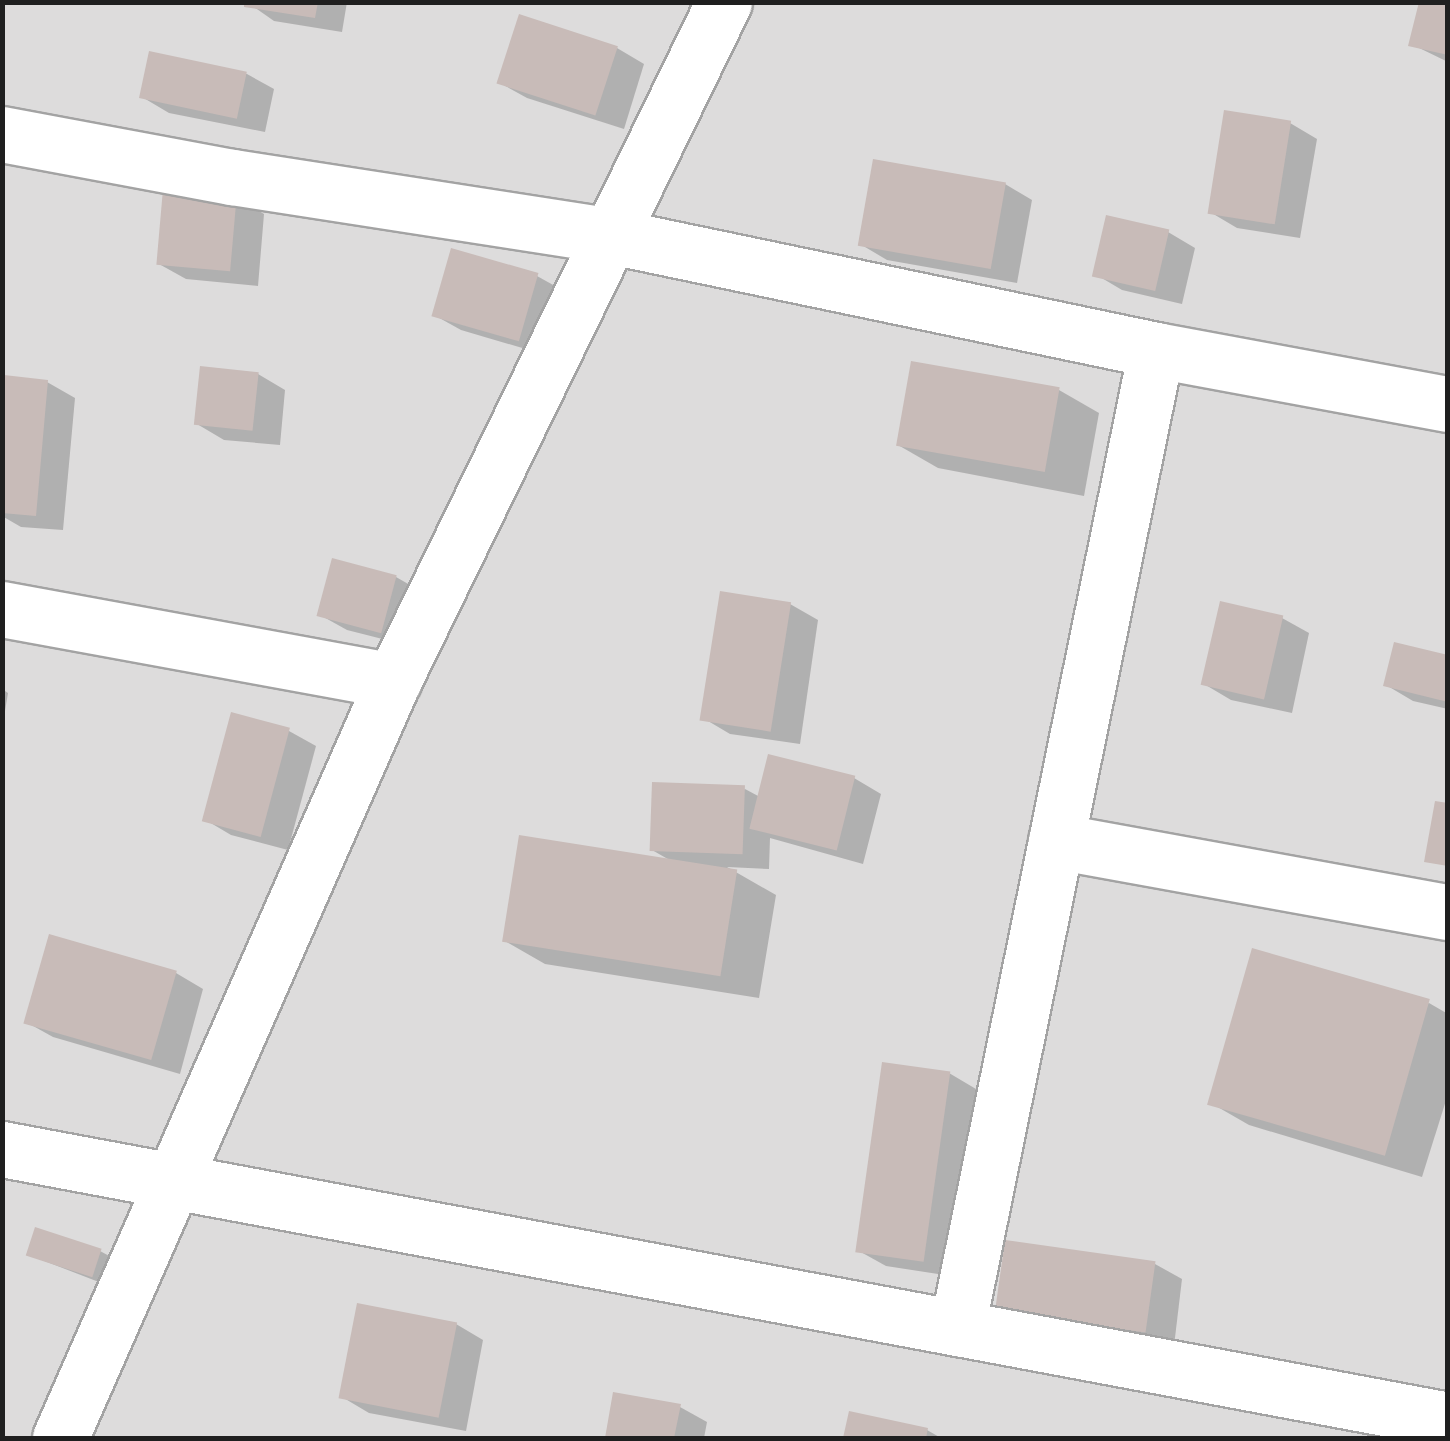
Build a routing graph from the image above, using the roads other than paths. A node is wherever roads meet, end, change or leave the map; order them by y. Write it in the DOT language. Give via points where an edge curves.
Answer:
graph roads {
  1 [pos="724,2"];
  2 [pos="2,134"];
  3 [pos="610,236"];
  4 [pos="1156,350"];
  5 [pos="1448,404"];
  6 [pos="2,609"];
  7 [pos="393,681"];
  8 [pos="1056,840"];
  9 [pos="1448,912"];
  10 [pos="2,1150"];
  11 [pos="174,1182"];
  12 [pos="957,1328"];
  13 [pos="1448,1420"];
  14 [pos="60,1438"];
  1 -- 3 [label="street"];
  2 -- 3 [label="street"];
  3 -- 4 [label="street"];
  3 -- 7 [label="street"];
  4 -- 5 [label="street"];
  4 -- 8 [label="street"];
  6 -- 7 [label="street"];
  7 -- 11 [label="street"];
  8 -- 9 [label="street"];
  8 -- 12 [label="street"];
  10 -- 11 [label="street"];
  11 -- 12 [label="street"];
  11 -- 14 [label="street"];
  12 -- 13 [label="street"];
}
